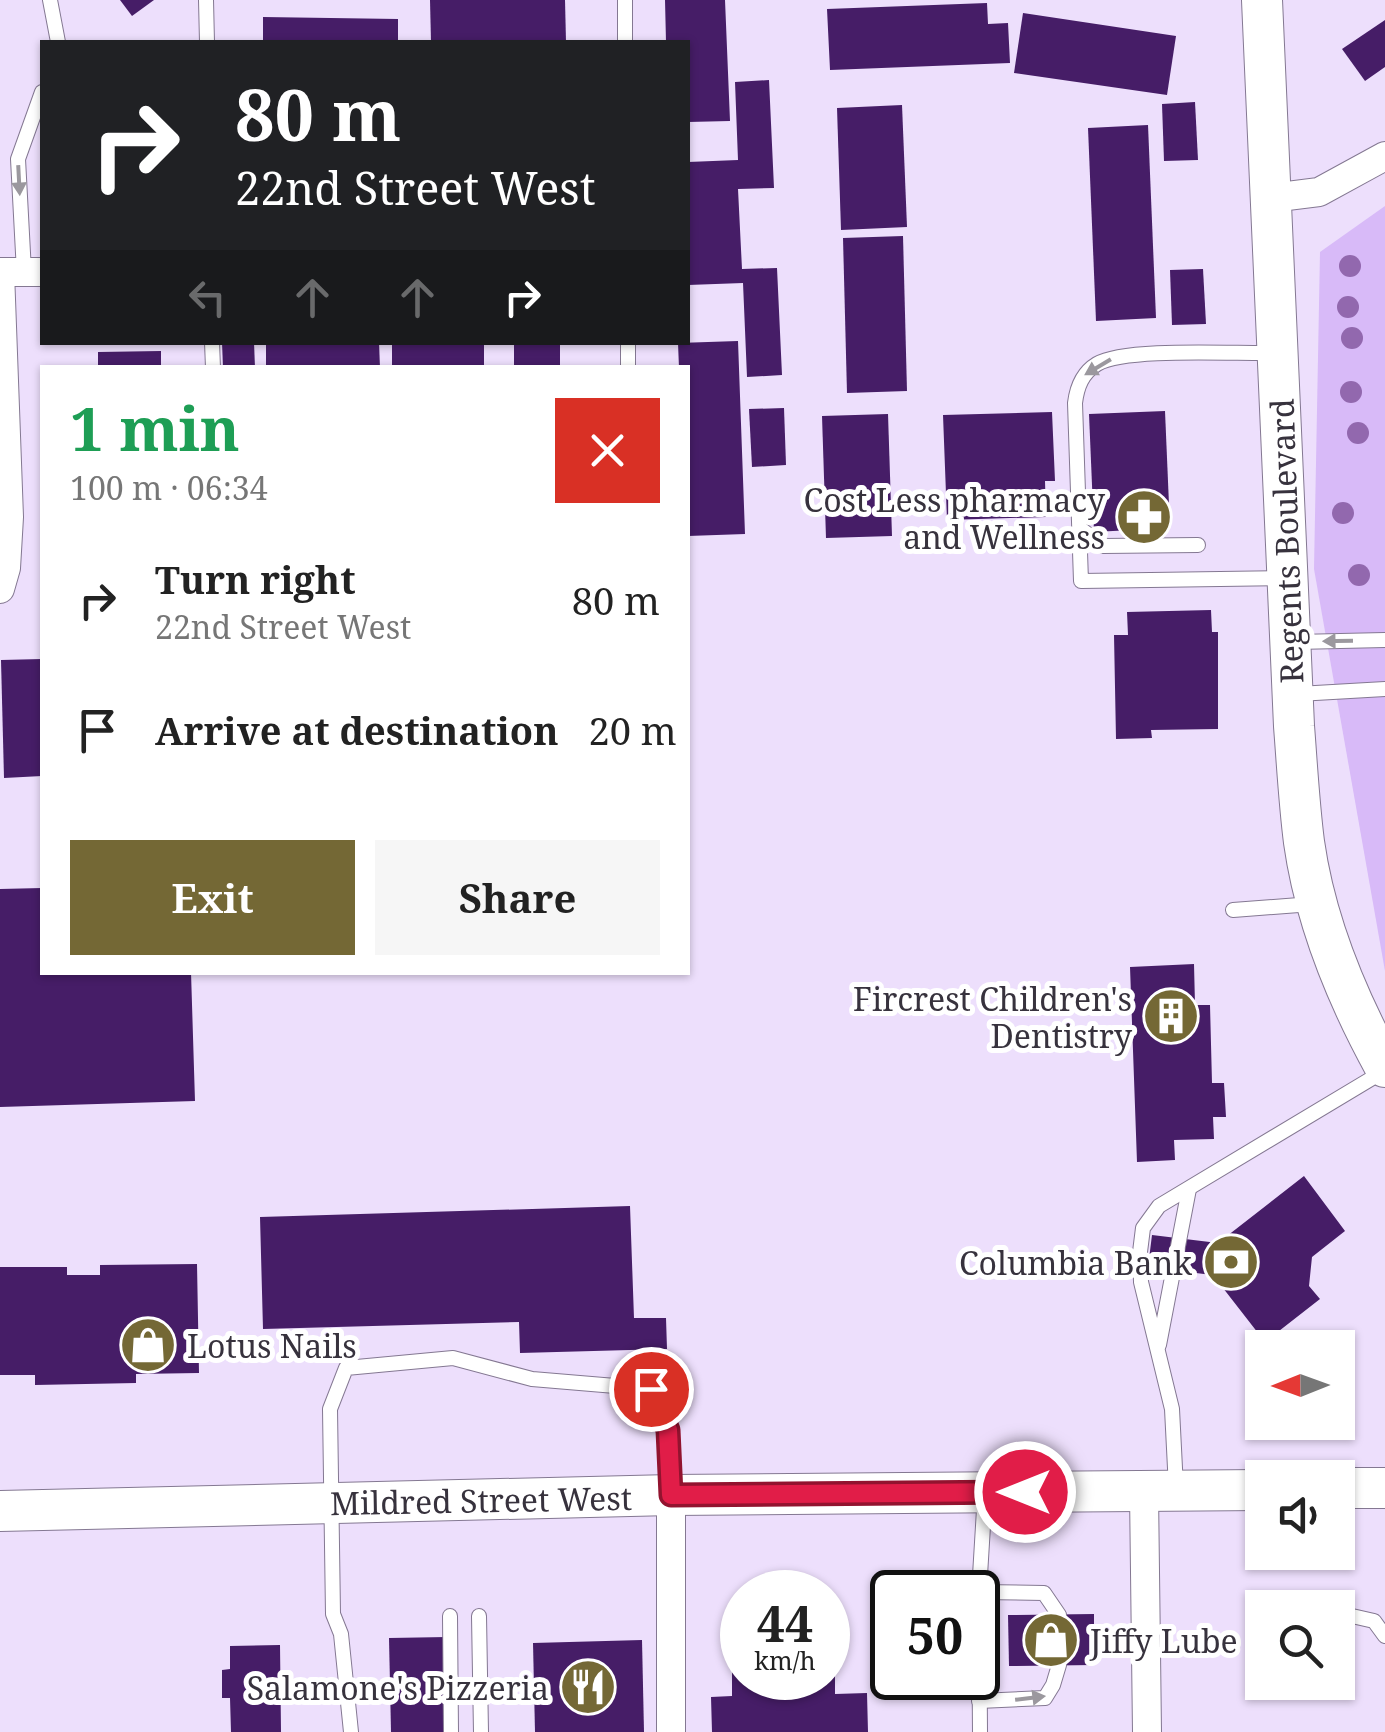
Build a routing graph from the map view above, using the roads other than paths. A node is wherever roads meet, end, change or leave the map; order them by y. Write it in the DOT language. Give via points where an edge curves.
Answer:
graph roads {
  1 [pos="50,0"];
  2 [pos="206,0"];
  3 [pos="624,0"];
  4 [pos="1262,0"];
  5 [pos="58,40"];
  6 [pos="207,40"];
  7 [pos="625,40"];
  8 [pos="40,98"];
  9 [pos="1385,156"];
  10 [pos="1271,198"];
  11 [pos="17,272"];
  12 [pos="1278,353"];
  13 [pos="1080,529"];
  14 [pos="1198,544"];
  15 [pos="1287,578"];
  16 [pos="0,589"];
  17 [pos="1385,640"];
  18 [pos="1290,642"];
  19 [pos="1385,688"];
  20 [pos="1292,695"];
  21 [pos="1318,903"];
  22 [pos="1233,910"];
  23 [pos="1385,1068"];
  24 [pos="1189,1189"];
  25 [pos="1158,1350"];
  26 [pos="1355,1488"];
  27 [pos="1385,1488"];
  28 [pos="1245,1490"];
  29 [pos="985,1492"];
  30 [pos="1160,1492"];
  31 [pos="671,1495"];
  32 [pos="331,1504"];
  33 [pos="0,1511"];
  34 [pos="980,1570"];
  35 [pos="1000,1592"];
  36 [pos="1059,1614"];
  37 [pos="450,1616"];
  38 [pos="478,1616"];
  39 [pos="1355,1617"];
  40 [pos="1385,1636"];
  41 [pos="1059,1665"];
  42 [pos="979,1701"];
  43 [pos="350,1732"];
  44 [pos="451,1732"];
  45 [pos="480,1732"];
  46 [pos="672,1732"];
  47 [pos="980,1732"];
  48 [pos="1147,1732"];
  1 -- 5 [label="lane"];
  2 -- 6 [label="lane"];
  3 -- 7 [label="lane"];
  4 -- 10 [label="main road, Regents Boulevard"];
  8 -- 11 [label="lane, one-way" via="18,159"];
  9 -- 10 [label="street" via="1319,192"];
  10 -- 12 [label="main road, Regents Boulevard"];
  11 -- 16 [label="street"];
  12 -- 13 [label="lane, one-way" via="1114,358 1082,376 1075,403"];
  12 -- 15 [label="main road, Regents Boulevard"];
  13 -- 14 [label="lane" via="1103,546"];
  13 -- 15 [label="lane" via="1081,580"];
  15 -- 18 [label="main road, Regents Boulevard"];
  17 -- 18 [label="lane, one-way"];
  18 -- 20 [label="main road, Regents Boulevard"];
  19 -- 20 [label="lane"];
  20 -- 21 [label="main road, Regents Boulevard" via="1304,846"];
  21 -- 22 [label="lane"];
  21 -- 23 [label="main road, Regents Boulevard" via="1346,989"];
  23 -- 24 [label="lane"];
  24 -- 25 [label="lane"];
  24 -- 25 [label="lane" via="1159,1206 1143,1228 1141,1282"];
  25 -- 30 [label="lane" via="1172,1409"];
  26 -- 27 [label="main road"];
  28 -- 30 [label="main road, Mildred Street West"];
  29 -- 30 [label="main road, Mildred Street West"];
  29 -- 31 [label="main road, Mildred Street West"];
  29 -- 34 [label="lane"];
  30 -- 48 [label="street"];
  31 -- 32 [label="main road, Mildred Street West"];
  31 -- 32 [label="lane" via="668,1430 651,1389 532,1379 454,1358 346,1368 330,1409"];
  31 -- 46 [label="street"];
  32 -- 33 [label="main road, Mildred Street West"];
  32 -- 43 [label="lane" via="332,1614 342,1644"];
  35 -- 36 [label="lane" via="1044,1592"];
  37 -- 44 [label="lane"];
  38 -- 45 [label="lane"];
  39 -- 40 [label="lane" via="1374,1621"];
  42 -- 41 [label="lane, one-way" via="1045,1698"];
  42 -- 47 [label="lane"];
}
